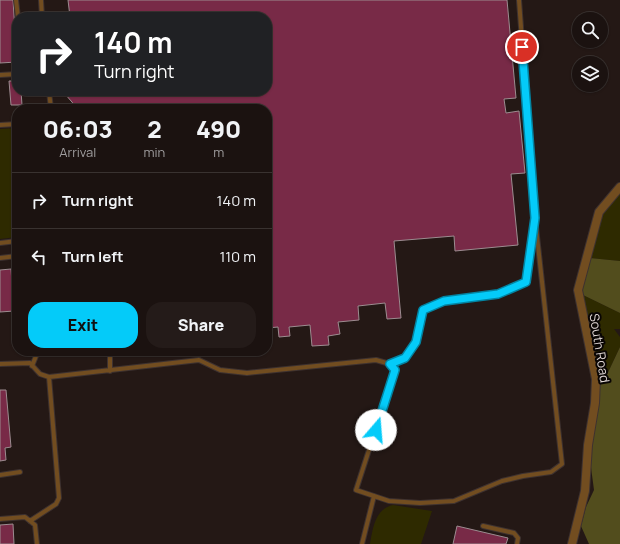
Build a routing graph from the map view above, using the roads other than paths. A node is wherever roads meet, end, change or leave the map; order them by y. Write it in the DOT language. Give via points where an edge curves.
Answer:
graph roads {
  1 [pos="16,0"];
  2 [pos="41,0"];
  3 [pos="519,0"];
  4 [pos="17,12"];
  5 [pos="42,12"];
  6 [pos="12,74"];
  7 [pos="0,75"];
  8 [pos="12,124"];
  9 [pos="0,125"];
  10 [pos="620,187"];
  11 [pos="535,218"];
  12 [pos="12,242"];
  13 [pos="0,243"];
  14 [pos="12,257"];
  15 [pos="0,258"];
  16 [pos="36,356"];
  17 [pos="110,356"];
  18 [pos="0,364"];
  19 [pos="390,364"];
  20 [pos="32,366"];
  21 [pos="110,371"];
  22 [pos="49,377"];
  23 [pos="20,472"];
  24 [pos="0,475"];
  25 [pos="374,496"];
  26 [pos="0,519"];
  27 [pos="30,521"];
  28 [pos="483,526"];
  29 [pos="37,544"];
  30 [pos="362,544"];
  31 [pos="517,544"];
  32 [pos="572,544"];
  1 -- 4 [label="lane"];
  2 -- 5 [label="lane"];
  3 -- 11 [label="lane"];
  6 -- 7 [label="lane"];
  8 -- 9 [label="lane"];
  10 -- 32 [label="street, South Road" via="599,212 578,290 596,378 585,491"];
  11 -- 19 [label="lane" via="526,282 498,294 444,301 423,310 416,342 405,358"];
  11 -- 25 [label="lane" via="562,464 551,472 502,481 454,501 420,503 389,501"];
  12 -- 13 [label="lane"];
  14 -- 15 [label="lane"];
  16 -- 20 [label="lane"];
  17 -- 21 [label="lane"];
  18 -- 20 [label="lane"];
  19 -- 21 [label="lane" via="376,360 247,373 220,370 199,360"];
  19 -- 25 [label="lane" via="395,370 356,490"];
  20 -- 22 [label="lane" via="40,374"];
  21 -- 22 [label="lane"];
  22 -- 27 [label="lane" via="58,498 56,504"];
  23 -- 24 [label="lane"];
  25 -- 30 [label="lane"];
  26 -- 27 [label="lane" via="25,517"];
  27 -- 29 [label="lane" via="35,526"];
  28 -- 31 [label="lane" via="514,533 518,538"];
}
